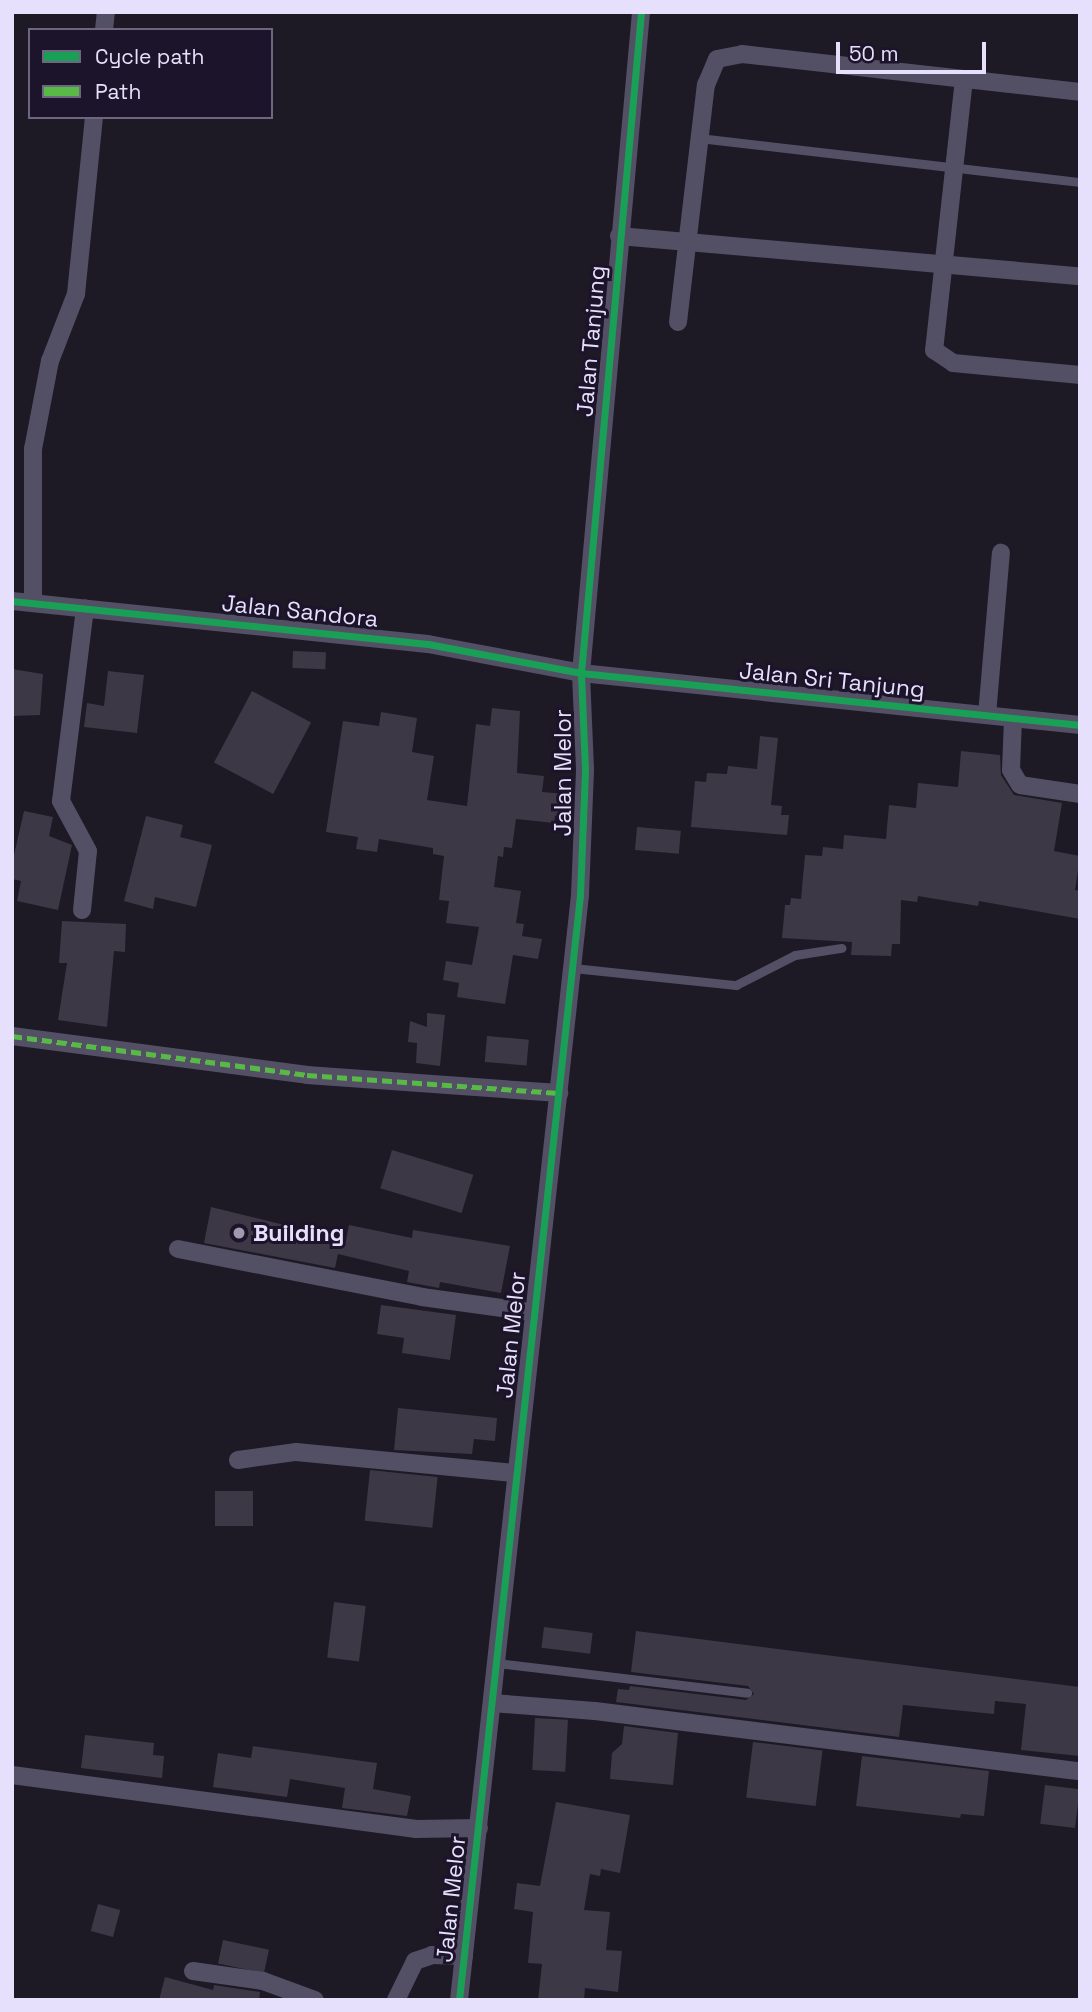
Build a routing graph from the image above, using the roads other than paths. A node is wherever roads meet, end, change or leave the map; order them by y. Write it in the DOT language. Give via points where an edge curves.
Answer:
graph roads {
  1 [pos="641,12"];
  2 [pos="964,79"];
  3 [pos="1080,92"];
  4 [pos="94,119"];
  5 [pos="699,138"];
  6 [pos="954,167"];
  7 [pos="1080,182"];
  8 [pos="625,237"];
  9 [pos="688,241"];
  10 [pos="943,262"];
  11 [pos="1080,276"];
  12 [pos="678,322"];
  13 [pos="1080,375"];
  14 [pos="1001,553"];
  15 [pos="31,596"];
  16 [pos="12,601"];
  17 [pos="85,608"];
  18 [pos="581,673"];
  19 [pos="988,707"];
  20 [pos="1013,718"];
  21 [pos="1080,725"];
  22 [pos="1080,794"];
  23 [pos="82,910"];
  24 [pos="841,948"];
  25 [pos="573,968"];
  26 [pos="12,1036"];
  27 [pos="559,1093"];
  28 [pos="178,1249"];
  29 [pos="532,1312"];
  30 [pos="238,1460"];
  31 [pos="516,1473"];
  32 [pos="497,1663"];
  33 [pos="747,1693"];
  34 [pos="492,1703"];
  35 [pos="1080,1771"];
  36 [pos="12,1775"];
  37 [pos="479,1828"];
  38 [pos="464,1956"];
  39 [pos="192,1971"];
  40 [pos="314,2000"];
  41 [pos="396,2000"];
  42 [pos="459,2000"];
  1 -- 8 [label="street, Jalan Tanjung"];
  2 -- 3 [label="street"];
  2 -- 5 [label="street" via="726,55 711,69"];
  2 -- 6 [label="street"];
  4 -- 15 [label="street" via="75,293 50,361 33,449"];
  5 -- 6 [label="lane"];
  5 -- 9 [label="street"];
  6 -- 7 [label="lane"];
  6 -- 10 [label="street"];
  8 -- 9 [label="street"];
  8 -- 18 [label="street, Jalan Tanjung"];
  9 -- 10 [label="street"];
  9 -- 12 [label="street"];
  10 -- 11 [label="street"];
  10 -- 13 [label="street" via="936,355 953,363"];
  14 -- 19 [label="street"];
  15 -- 16 [label="street, Jalan Sandora"];
  15 -- 17 [label="street, Jalan Sandora"];
  17 -- 18 [label="street, Jalan Sandora" via="428,644"];
  17 -- 23 [label="street" via="61,793 64,809 88,851"];
  18 -- 19 [label="street, Jalan Sri Tanjung"];
  18 -- 25 [label="street, Jalan Melor" via="584,827"];
  19 -- 20 [label="street, Jalan Sri Tanjung"];
  20 -- 21 [label="street, Jalan Sri Tanjung"];
  20 -- 22 [label="street" via="1011,770 1020,785"];
  24 -- 25 [label="lane" via="795,955 736,985"];
  25 -- 27 [label="street, Jalan Melor"];
  26 -- 27 [label="street" via="307,1075"];
  27 -- 29 [label="street, Jalan Melor"];
  28 -- 29 [label="street" via="422,1297"];
  29 -- 31 [label="street, Jalan Melor"];
  30 -- 31 [label="street" via="296,1452"];
  31 -- 32 [label="street, Jalan Melor"];
  32 -- 33 [label="lane"];
  32 -- 34 [label="street, Jalan Melor"];
  34 -- 35 [label="street" via="595,1711"];
  34 -- 37 [label="street, Jalan Melor"];
  36 -- 37 [label="street" via="416,1829"];
  37 -- 38 [label="street, Jalan Melor"];
  38 -- 41 [label="street" via="432,1955 415,1961"];
  38 -- 42 [label="street, Jalan Melor"];
  39 -- 40 [label="street" via="264,1981"];
}
